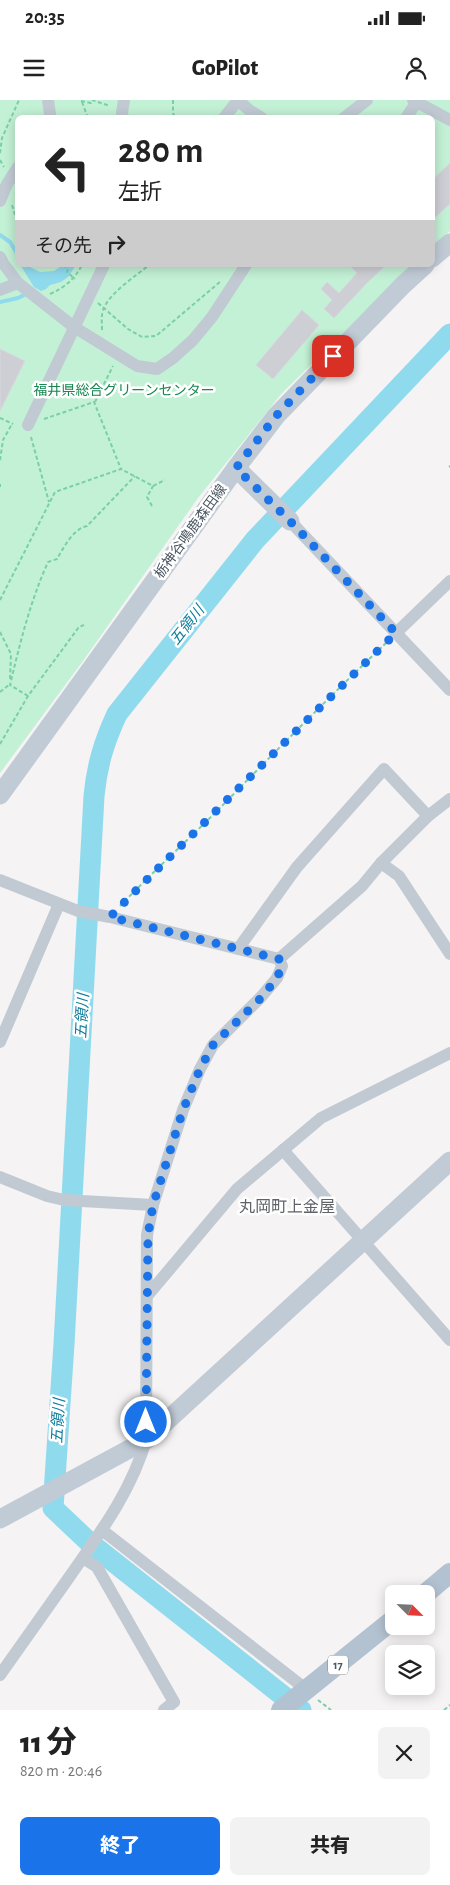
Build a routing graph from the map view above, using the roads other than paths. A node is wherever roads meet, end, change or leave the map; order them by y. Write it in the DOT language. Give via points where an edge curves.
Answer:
graph roads {
  1 [pos="48,100"];
  2 [pos="238,100"];
  3 [pos="367,100"];
  4 [pos="416,101"];
  5 [pos="50,115"];
  6 [pos="226,115"];
  7 [pos="257,115"];
  8 [pos="348,115"];
  9 [pos="408,115"];
  10 [pos="450,120"];
  11 [pos="15,172"];
  12 [pos="0,201"];
  13 [pos="450,242"];
  14 [pos="435,255"];
  15 [pos="0,257"];
  16 [pos="103,267"];
  17 [pos="245,267"];
  18 [pos="423,267"];
  19 [pos="18,283"];
  20 [pos="0,290"];
  21 [pos="74,327"];
  22 [pos="28,425"];
  23 [pos="236,468"];
  24 [pos="290,521"];
  25 [pos="450,581"];
  26 [pos="396,633"];
  27 [pos="450,690"];
  28 [pos="0,795"];
  29 [pos="450,798"];
  30 [pos="428,816"];
  31 [pos="381,863"];
  32 [pos="0,880"];
  33 [pos="59,904"];
  34 [pos="238,949"];
  35 [pos="450,954"];
  36 [pos="279,959"];
  37 [pos="0,1042"];
  38 [pos="450,1053"];
  39 [pos="283,1150"];
  40 [pos="450,1162"];
  41 [pos="0,1176"];
  42 [pos="153,1205"];
  43 [pos="363,1240"];
  44 [pos="148,1295"];
  45 [pos="450,1340"];
  46 [pos="146,1440"];
  47 [pos="0,1519"];
  48 [pos="102,1530"];
  49 [pos="83,1558"];
  50 [pos="450,1573"];
  51 [pos="435,1586"];
  52 [pos="385,1626"];
  53 [pos="0,1675"];
  54 [pos="307,1690"];
  55 [pos="164,1710"];
  56 [pos="281,1710"];
  1 -- 5 [label="street"];
  2 -- 6 [label="street"];
  2 -- 7 [label="street"];
  3 -- 8 [label="street"];
  4 -- 9 [label="street"];
  4 -- 10 [label="street"];
  11 -- 12 [label="street"];
  13 -- 14 [label="main road"];
  15 -- 19 [label="street"];
  16 -- 21 [label="street"];
  17 -- 21 [label="street" via="212,317 173,358 157,369 136,366"];
  18 -- 23 [label="main road, 栃神谷鳴鹿森田線" via="276,416"];
  19 -- 20 [label="street"];
  19 -- 21 [label="street"];
  21 -- 22 [label="street"];
  23 -- 24 [label="main road"];
  23 -- 28 [label="main road, 栃神谷鳴鹿森田線"];
  24 -- 26 [label="street"];
  25 -- 26 [label="street"];
  26 -- 27 [label="street"];
  29 -- 30 [label="street"];
  30 -- 31 [label="street"];
  30 -- 34 [label="street" via="384,769 297,868"];
  31 -- 35 [label="street" via="399,876"];
  31 -- 36 [label="street" via="362,886"];
  32 -- 33 [label="street"];
  33 -- 34 [label="street"];
  33 -- 37 [label="street"];
  34 -- 36 [label="street"];
  36 -- 42 [label="street" via="282,966 277,978 213,1045 200,1069 183,1110"];
  38 -- 39 [label="street" via="321,1118"];
  39 -- 43 [label="street"];
  39 -- 44 [label="street" via="237,1189"];
  40 -- 43 [label="main road"];
  41 -- 42 [label="street" via="64,1200"];
  42 -- 44 [label="street" via="148,1235"];
  43 -- 45 [label="street"];
  43 -- 46 [label="main road"];
  44 -- 46 [label="street"];
  46 -- 47 [label="main road"];
  46 -- 48 [label="street" via="130,1485"];
  48 -- 49 [label="street"];
  48 -- 54 [label="street"];
  49 -- 53 [label="street"];
  49 -- 55 [label="street" via="97,1568 174,1702"];
  50 -- 51 [label="main road"];
  52 -- 54 [label="main road, 17"];
  54 -- 56 [label="main road, 17"];
}
